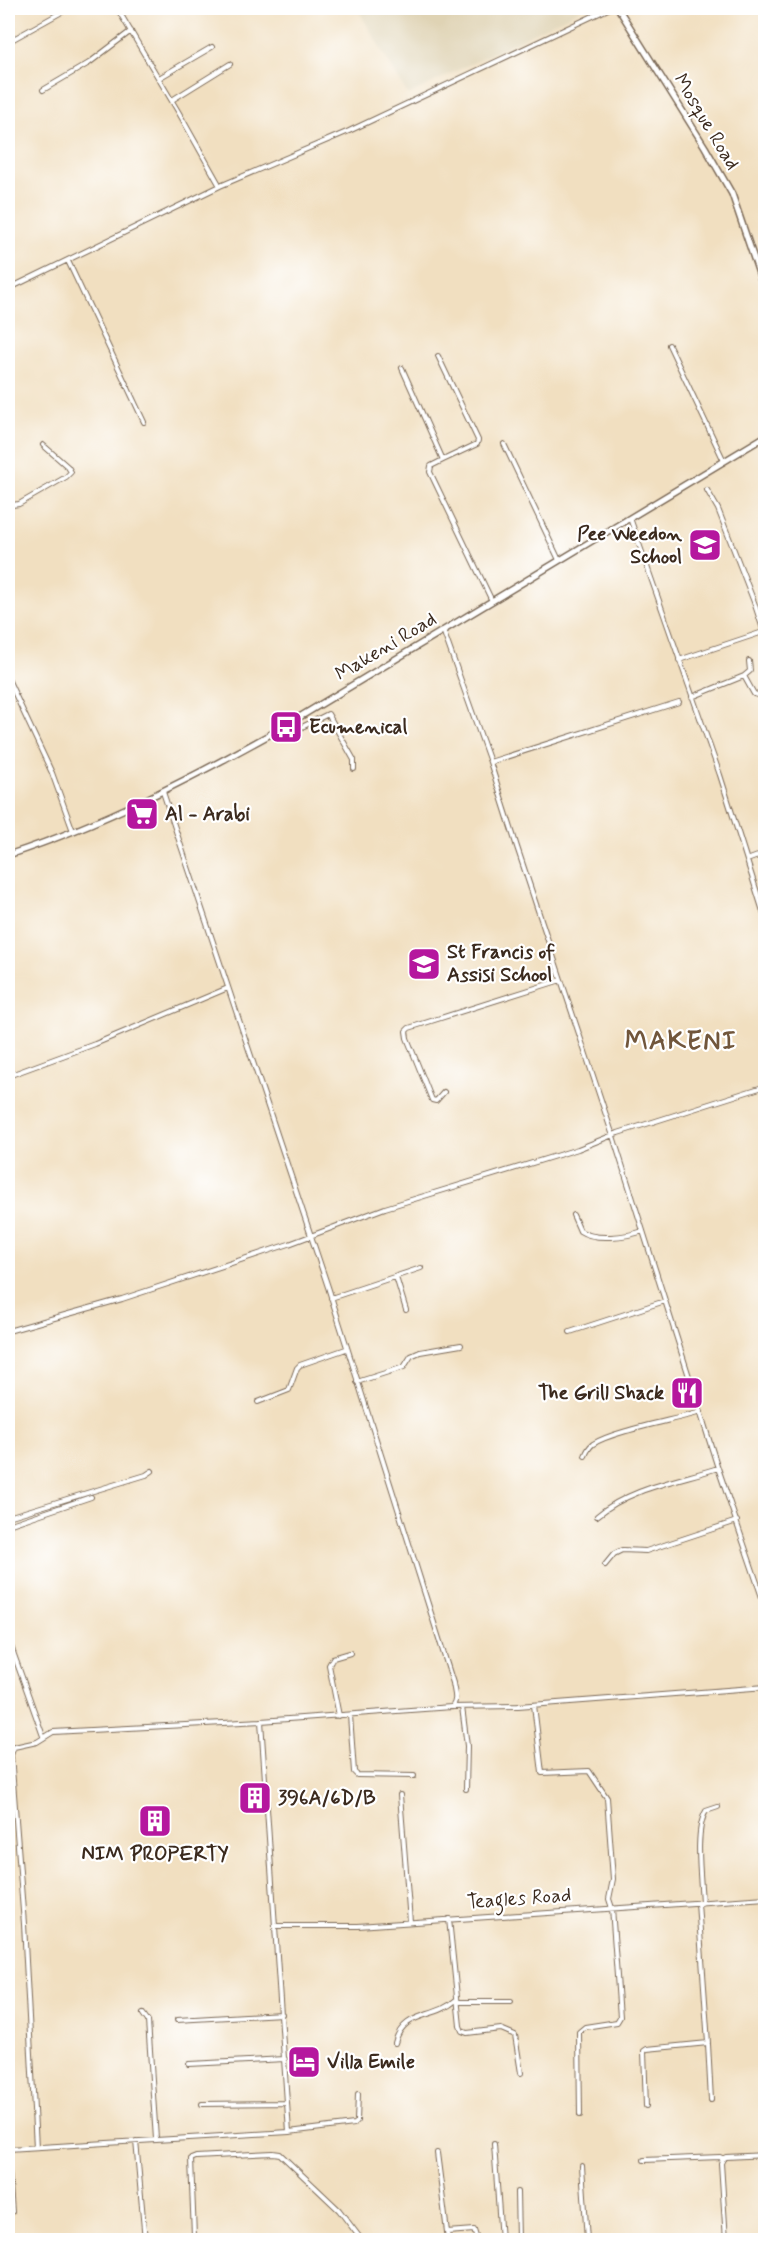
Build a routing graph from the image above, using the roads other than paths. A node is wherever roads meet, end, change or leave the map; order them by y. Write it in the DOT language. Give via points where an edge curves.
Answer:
graph roads {
  1 [pos="69,8"];
  2 [pos="117,8"];
  3 [pos="610,8"];
  4 [pos="618,8"];
  5 [pos="131,31"];
  6 [pos="8,42"];
  7 [pos="212,47"];
  8 [pos="230,64"];
  9 [pos="159,78"];
  10 [pos="43,90"];
  11 [pos="172,100"];
  12 [pos="220,186"];
  13 [pos="68,261"];
  14 [pos="8,289"];
  15 [pos="765,291"];
  16 [pos="669,345"];
  17 [pos="438,356"];
  18 [pos="402,368"];
  19 [pos="144,422"];
  20 [pos="765,436"];
  21 [pos="504,444"];
  22 [pos="43,445"];
  23 [pos="443,460"];
  24 [pos="724,461"];
  25 [pos="707,490"];
  26 [pos="8,496"];
  27 [pos="630,517"];
  28 [pos="559,560"];
  29 [pos="492,601"];
  30 [pos="442,630"];
  31 [pos="765,632"];
  32 [pos="678,660"];
  33 [pos="749,661"];
  34 [pos="744,676"];
  35 [pos="8,679"];
  36 [pos="692,697"];
  37 [pos="765,697"];
  38 [pos="679,702"];
  39 [pos="288,724"];
  40 [pos="490,762"];
  41 [pos="354,769"];
  42 [pos="163,792"];
  43 [pos="74,832"];
  44 [pos="765,853"];
  45 [pos="8,855"];
  46 [pos="747,860"];
  47 [pos="765,921"];
  48 [pos="561,980"];
  49 [pos="228,988"];
  50 [pos="8,1076"];
  51 [pos="765,1086"];
  52 [pos="444,1092"];
  53 [pos="613,1136"];
  54 [pos="573,1215"];
  55 [pos="643,1231"];
  56 [pos="311,1236"];
  57 [pos="421,1268"];
  58 [pos="396,1277"];
  59 [pos="331,1298"];
  60 [pos="665,1300"];
  61 [pos="406,1310"];
  62 [pos="8,1331"];
  63 [pos="570,1332"];
  64 [pos="461,1345"];
  65 [pos="346,1349"];
  66 [pos="357,1382"];
  67 [pos="258,1402"];
  68 [pos="701,1412"];
  69 [pos="585,1456"];
  70 [pos="718,1468"];
  71 [pos="152,1471"];
  72 [pos="90,1497"];
  73 [pos="597,1516"];
  74 [pos="8,1517"];
  75 [pos="737,1521"];
  76 [pos="8,1525"];
  77 [pos="606,1565"];
  78 [pos="765,1609"];
  79 [pos="8,1638"];
  80 [pos="350,1653"];
  81 [pos="765,1687"];
  82 [pos="534,1705"];
  83 [pos="451,1707"];
  84 [pos="462,1707"];
  85 [pos="350,1715"];
  86 [pos="339,1716"];
  87 [pos="261,1721"];
  88 [pos="44,1737"];
  89 [pos="414,1776"];
  90 [pos="466,1789"];
  91 [pos="400,1795"];
  92 [pos="718,1807"];
  93 [pos="765,1898"];
  94 [pos="700,1903"];
  95 [pos="612,1908"];
  96 [pos="449,1919"];
  97 [pos="410,1922"];
  98 [pos="275,1926"];
  99 [pos="457,2001"];
  100 [pos="511,2002"];
  101 [pos="143,2014"];
  102 [pos="282,2014"];
  103 [pos="177,2020"];
  104 [pos="395,2043"];
  105 [pos="708,2044"];
  106 [pos="285,2059"];
  107 [pos="189,2064"];
  108 [pos="521,2073"];
  109 [pos="358,2094"];
  110 [pos="711,2100"];
  111 [pos="287,2103"];
  112 [pos="202,2104"];
  113 [pos="646,2106"];
  114 [pos="580,2115"];
  115 [pos="289,2132"];
  116 [pos="156,2139"];
  117 [pos="136,2141"];
  118 [pos="494,2144"];
  119 [pos="36,2147"];
  120 [pos="8,2149"];
  121 [pos="437,2153"];
  122 [pos="765,2155"];
  123 [pos="8,2157"];
  124 [pos="723,2159"];
  125 [pos="644,2160"];
  126 [pos="582,2166"];
  127 [pos="517,2192"];
  128 [pos="12,2212"];
  129 [pos="447,2232"];
  130 [pos="361,2240"];
  131 [pos="145,2241"];
  132 [pos="448,2241"];
  133 [pos="477,2241"];
  134 [pos="501,2241"];
  135 [pos="518,2241"];
  136 [pos="587,2241"];
  137 [pos="726,2241"];
  1 -- 6 [label="street"];
  2 -- 5 [label="street"];
  3 -- 12 [label="street" via="349,131"];
  4 -- 15 [label="main road, Mosque Road" via="732,194"];
  5 -- 9 [label="street"];
  5 -- 10 [label="street" via="89,63"];
  7 -- 9 [label="street"];
  8 -- 11 [label="street"];
  9 -- 11 [label="street"];
  11 -- 12 [label="street"];
  12 -- 13 [label="street"];
  13 -- 14 [label="street"];
  13 -- 19 [label="street"];
  16 -- 24 [label="street"];
  17 -- 23 [label="street" via="478,440 472,447"];
  18 -- 23 [label="street"];
  20 -- 24 [label="main road, Makeni Road"];
  21 -- 28 [label="street"];
  22 -- 26 [label="street" via="70,472 19,504 12,505"];
  23 -- 29 [label="street" via="431,466 430,472"];
  24 -- 27 [label="main road, Makeni Road"];
  25 -- 31 [label="street"];
  27 -- 28 [label="main road, Makeni Road"];
  27 -- 32 [label="street"];
  28 -- 29 [label="main road, Makeni Road"];
  29 -- 30 [label="main road, Makeni Road"];
  30 -- 39 [label="main road, Makeni Road"];
  30 -- 40 [label="street"];
  31 -- 32 [label="street"];
  32 -- 36 [label="street"];
  33 -- 34 [label="street" via="750,671"];
  34 -- 36 [label="street"];
  34 -- 37 [label="street" via="754,694"];
  35 -- 43 [label="street" via="52,773"];
  36 -- 46 [label="street"];
  38 -- 40 [label="street"];
  39 -- 41 [label="street" via="292,732 328,714 354,760"];
  39 -- 42 [label="main road, Makeni Road"];
  40 -- 48 [label="street"];
  42 -- 43 [label="main road, Makeni Road"];
  42 -- 49 [label="street"];
  43 -- 45 [label="main road, Makeni Road"];
  44 -- 46 [label="street"];
  46 -- 47 [label="street"];
  48 -- 52 [label="street" via="409,1028 407,1038 432,1100 436,1101"];
  48 -- 53 [label="street"];
  49 -- 50 [label="street"];
  49 -- 56 [label="street"];
  51 -- 53 [label="street"];
  53 -- 55 [label="street"];
  53 -- 56 [label="street" via="385,1208"];
  54 -- 55 [label="street" via="580,1231 590,1236 619,1237"];
  55 -- 60 [label="street"];
  56 -- 59 [label="street"];
  56 -- 62 [label="street" via="123,1299"];
  57 -- 58 [label="street"];
  58 -- 59 [label="street"];
  58 -- 61 [label="street"];
  59 -- 65 [label="street"];
  60 -- 63 [label="street"];
  60 -- 68 [label="street"];
  64 -- 66 [label="street" via="420,1352 411,1356 404,1367"];
  65 -- 66 [label="street"];
  65 -- 67 [label="street" via="300,1365 289,1390"];
  66 -- 83 [label="street" via="453,1683 455,1703"];
  68 -- 69 [label="street" via="599,1441"];
  68 -- 70 [label="street"];
  70 -- 73 [label="street" via="648,1490"];
  70 -- 75 [label="street"];
  71 -- 74 [label="street"];
  72 -- 76 [label="street"];
  75 -- 77 [label="street" via="646,1551 622,1550"];
  75 -- 78 [label="street"];
  79 -- 88 [label="street"];
  80 -- 86 [label="street" via="333,1658 329,1665"];
  81 -- 82 [label="street"];
  82 -- 84 [label="street"];
  82 -- 95 [label="street" via="542,1773 589,1770 607,1798"];
  83 -- 84 [label="street"];
  83 -- 85 [label="street"];
  84 -- 90 [label="street" via="467,1746"];
  85 -- 86 [label="street"];
  85 -- 89 [label="street" via="357,1775"];
  86 -- 87 [label="street"];
  87 -- 88 [label="street" via="53,1732"];
  87 -- 98 [label="street"];
  88 -- 119 [label="street" via="15,1747 11,1755"];
  91 -- 97 [label="street"];
  92 -- 94 [label="street" via="706,1811 702,1818"];
  93 -- 94 [label="street, Teagles Road"];
  94 -- 95 [label="street, Teagles Road"];
  94 -- 105 [label="street"];
  95 -- 96 [label="street, Teagles Road"];
  95 -- 114 [label="street" via="620,2017 617,2022 585,2027 579,2032"];
  96 -- 97 [label="street, Teagles Road"];
  96 -- 99 [label="street"];
  97 -- 98 [label="street, Teagles Road"];
  98 -- 102 [label="street"];
  99 -- 100 [label="street"];
  99 -- 104 [label="street" via="405,2024"];
  99 -- 108 [label="street" via="462,2031 501,2029 515,2035"];
  101 -- 116 [label="street" via="148,2021"];
  102 -- 103 [label="street"];
  102 -- 106 [label="street"];
  105 -- 110 [label="street"];
  105 -- 113 [label="street" via="644,2051"];
  106 -- 107 [label="street"];
  106 -- 111 [label="street"];
  109 -- 115 [label="street" via="354,2124"];
  111 -- 112 [label="street"];
  111 -- 115 [label="street"];
  115 -- 116 [label="street"];
  116 -- 117 [label="street"];
  117 -- 119 [label="street"];
  117 -- 131 [label="street"];
  118 -- 134 [label="street"];
  119 -- 120 [label="street"];
  121 -- 129 [label="street"];
  122 -- 124 [label="street"];
  123 -- 128 [label="street"];
  124 -- 125 [label="street"];
  124 -- 137 [label="street"];
  126 -- 136 [label="street"];
  127 -- 135 [label="street"];
  129 -- 132 [label="street"];
  129 -- 133 [label="street" via="474,2230"];
  130 -- 130 [label="street" via="197,2240 191,2159 280,2154 334,2205"];
}
